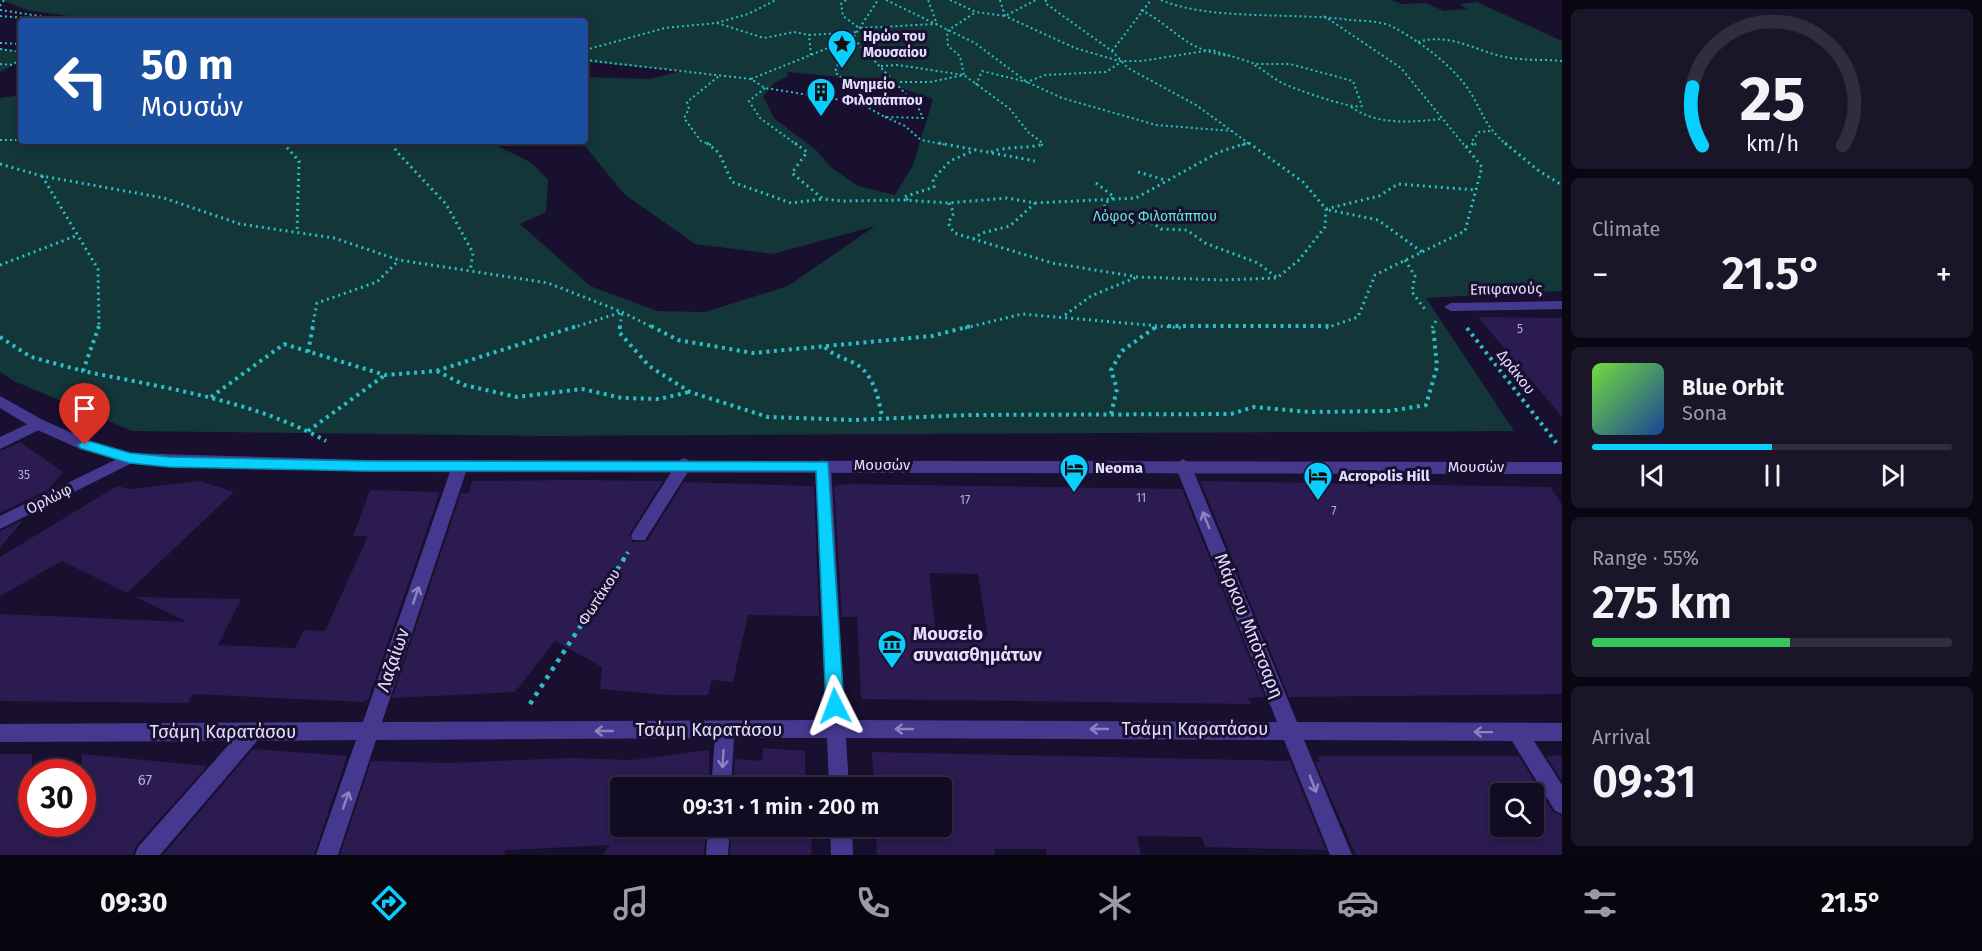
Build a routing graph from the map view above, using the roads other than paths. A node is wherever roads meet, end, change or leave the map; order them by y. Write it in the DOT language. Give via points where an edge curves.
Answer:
graph roads {
  1 [pos="1562,305"];
  2 [pos="1451,307"];
  3 [pos="0,401"];
  4 [pos="38,424"];
  5 [pos="0,444"];
  6 [pos="129,458"];
  7 [pos="685,465"];
  8 [pos="1183,465"];
  9 [pos="460,466"];
  10 [pos="823,466"];
  11 [pos="1562,468"];
  12 [pos="0,524"];
  13 [pos="639,536"];
  14 [pos="836,729"];
  15 [pos="1292,729"];
  16 [pos="724,731"];
  17 [pos="0,732"];
  18 [pos="252,732"];
  19 [pos="369,732"];
  20 [pos="1518,732"];
  21 [pos="1562,732"];
  22 [pos="722,777"];
  23 [pos="838,777"];
  24 [pos="1562,804"];
  25 [pos="718,837"];
  26 [pos="842,837"];
  27 [pos="146,855"];
  28 [pos="327,855"];
  29 [pos="717,855"];
  30 [pos="843,855"];
  31 [pos="1341,855"];
  1 -- 2 [label="street, Επιφανούς"];
  3 -- 4 [label="street"];
  4 -- 5 [label="street"];
  4 -- 6 [label="street" via="85,445"];
  6 -- 9 [label="street, Μουσών"];
  6 -- 12 [label="street, Ορλώφ"];
  7 -- 9 [label="street, Μουσών"];
  7 -- 10 [label="street, Μουσών"];
  7 -- 13 [label="street"];
  8 -- 10 [label="street, Μουσών"];
  8 -- 11 [label="street, Μουσών"];
  15 -- 8 [label="street, Μάρκου Μπότσαρη, one-way"];
  19 -- 9 [label="street, Λαζαίων, one-way"];
  10 -- 14 [label="street"];
  15 -- 14 [label="street, Τσάμη Καρατάσου, one-way"];
  14 -- 16 [label="street, Τσάμη Καρατάσου"];
  14 -- 23 [label="street"];
  20 -- 15 [label="street, Τσάμη Καρατάσου, one-way"];
  15 -- 31 [label="street, Μάρκου Μπότσαρη, one-way"];
  16 -- 19 [label="street, Τσάμη Καρατάσου, one-way"];
  16 -- 22 [label="street, one-way"];
  17 -- 18 [label="street, Τσάμη Καρατάσου"];
  18 -- 19 [label="street, Τσάμη Καρατάσου"];
  18 -- 27 [label="street"];
  28 -- 19 [label="street, Λαζαίων, one-way"];
  20 -- 21 [label="street, Τσάμη Καρατάσου"];
  20 -- 24 [label="street"];
  25 -- 29 [label="street"];
  26 -- 30 [label="street"];
}
